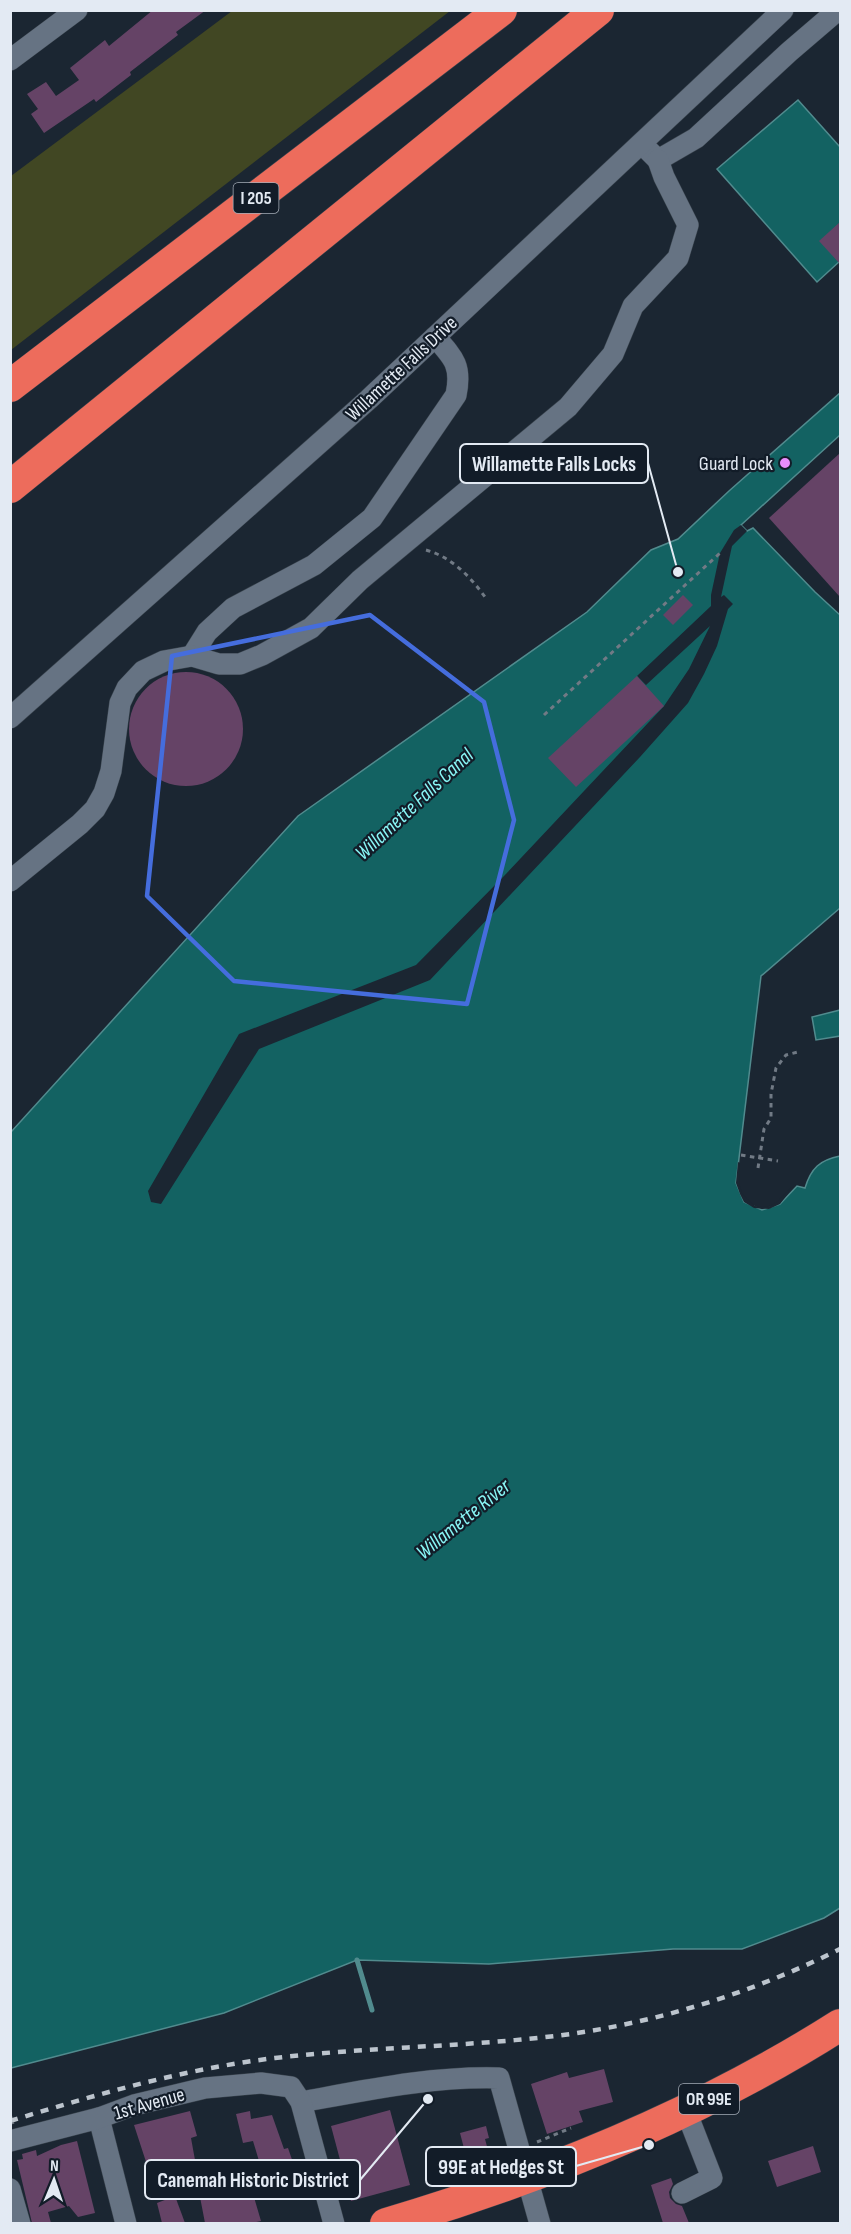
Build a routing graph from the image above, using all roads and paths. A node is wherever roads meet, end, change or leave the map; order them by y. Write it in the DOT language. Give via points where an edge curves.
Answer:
graph roads {
  1 [pos="76,10"];
  2 [pos="501,10"];
  3 [pos="598,10"];
  4 [pos="783,10"];
  5 [pos="838,10"];
  6 [pos="10,60"];
  7 [pos="642,144"];
  8 [pos="658,160"];
  9 [pos="265,281"];
  10 [pos="435,337"];
  11 [pos="10,386"];
  12 [pos="10,486"];
  13 [pos="10,510"];
  14 [pos="405,543"];
  15 [pos="720,553"];
  16 [pos="485,597"];
  17 [pos="192,656"];
  18 [pos="544,715"];
  19 [pos="10,718"];
  20 [pos="10,881"];
  21 [pos="798,1052"];
  22 [pos="741,1155"];
  23 [pos="759,1158"];
  24 [pos="778,1161"];
  25 [pos="758,1168"];
  26 [pos="840,2025"];
  27 [pos="296,2094"];
  28 [pos="686,2111"];
  29 [pos="99,2118"];
  30 [pos="571,2128"];
  31 [pos="10,2140"];
  32 [pos="524,2163"];
  33 [pos="10,2189"];
  34 [pos="682,2193"];
  35 [pos="20,2223"];
  36 [pos="126,2223"];
  37 [pos="334,2223"];
  38 [pos="386,2223"];
  39 [pos="540,2223"];
  1 -- 6 [label="street"];
  2 -- 11 [label="highway, I 205"];
  3 -- 9 [label="highway"];
  4 -- 7 [label="street, Willamette Falls Drive"];
  5 -- 8 [label="street" via="696,138"];
  7 -- 8 [label="street"];
  7 -- 10 [label="street, Willamette Falls Drive"];
  8 -- 14 [label="street" via="688,225 678,258 633,306 614,354 568,407"];
  9 -- 12 [label="highway"];
  9 -- 13 [label="highway"];
  10 -- 17 [label="street" via="454,359 459,378 456,395 372,518 314,565 233,608 207,632"];
  10 -- 19 [label="street, Willamette Falls Drive"];
  14 -- 16 [label="path" via="449,560 473,580"];
  14 -- 17 [label="street" via="310,628 262,656 240,664 219,664"];
  15 -- 18 [label="path"];
  17 -- 20 [label="street" via="164,661 143,671 127,688 120,703 111,771 104,793 80,824"];
  21 -- 23 [label="path" via="786,1055 776,1068 771,1118 764,1129"];
  22 -- 23 [label="path"];
  23 -- 24 [label="path"];
  23 -- 25 [label="path"];
  26 -- 28 [label="highway, OR 99E"];
  27 -- 29 [label="street, 1st Avenue" via="261,2083 205,2088"];
  27 -- 32 [label="street, 1st Avenue" via="470,2077 499,2078"];
  27 -- 37 [label="street"];
  28 -- 32 [label="highway, OR 99E" via="627,2138"];
  28 -- 34 [label="street" via="712,2178"];
  29 -- 31 [label="street, 1st Avenue"];
  29 -- 36 [label="street"];
  30 -- 32 [label="path"];
  32 -- 38 [label="highway, OR 99E"];
  32 -- 39 [label="street"];
  33 -- 35 [label="street"];
}
